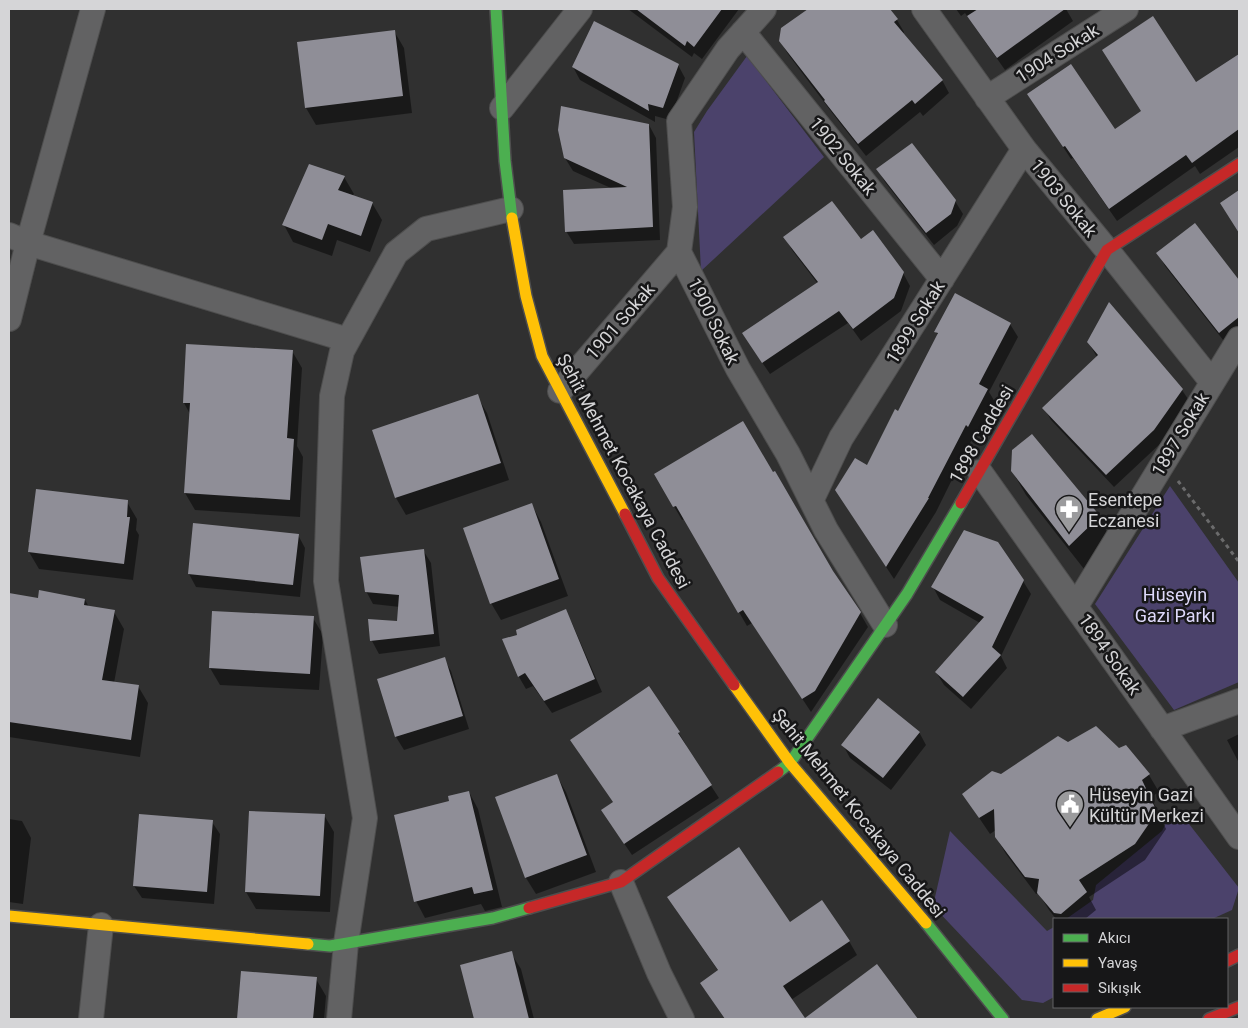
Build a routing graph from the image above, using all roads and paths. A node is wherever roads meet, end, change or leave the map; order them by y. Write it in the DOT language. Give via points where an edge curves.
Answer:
graph roads {
  1 [pos="93,9"];
  2 [pos="496,9"];
  3 [pos="580,9"];
  4 [pos="764,9"];
  5 [pos="924,9"];
  6 [pos="1126,9"];
  7 [pos="743,32"];
  8 [pos="987,98"];
  9 [pos="502,108"];
  10 [pos="1024,149"];
  11 [pos="1239,164"];
  12 [pos="511,209"];
  13 [pos="19,239"];
  14 [pos="1107,250"];
  15 [pos="680,252"];
  16 [pos="942,279"];
  17 [pos="9,319"];
  18 [pos="1239,339"];
  19 [pos="348,340"];
  20 [pos="1212,382"];
  21 [pos="560,391"];
  22 [pos="1163,462"];
  23 [pos="980,472"];
  24 [pos="812,499"];
  25 [pos="1239,562"];
  26 [pos="1076,606"];
  27 [pos="885,625"];
  28 [pos="1239,701"];
  29 [pos="1162,729"];
  30 [pos="790,763"];
  31 [pos="1239,837"];
  32 [pos="621,882"];
  33 [pos="9,916"];
  34 [pos="101,925"];
  35 [pos="346,943"];
  36 [pos="1239,1007"];
  37 [pos="1123,1008"];
  38 [pos="91,1019"];
  39 [pos="339,1019"];
  40 [pos="682,1019"];
  41 [pos="1003,1019"];
  42 [pos="1097,1019"];
  43 [pos="1208,1019"];
  1 -- 13 [label="street"];
  2 -- 9 [label="street, Şehit Mehmet Kocakaya Caddesi"];
  3 -- 9 [label="street"];
  4 -- 7 [label="street"];
  5 -- 8 [label="street, 1903 Sokak"];
  6 -- 8 [label="street, 1904 Sokak"];
  7 -- 15 [label="street" via="679,121 685,207"];
  7 -- 16 [label="street, 1902 Sokak"];
  8 -- 10 [label="street, 1903 Sokak"];
  9 -- 12 [label="street, Şehit Mehmet Kocakaya Caddesi"];
  10 -- 14 [label="street, 1903 Sokak"];
  10 -- 16 [label="street, 1899 Sokak"];
  11 -- 14 [label="street, 1898 Caddesi"];
  12 -- 19 [label="street" via="426,230 396,253"];
  12 -- 21 [label="street, Şehit Mehmet Kocakaya Caddesi" via="526,296 542,356"];
  13 -- 17 [label="street"];
  13 -- 19 [label="street"];
  14 -- 20 [label="street, 1903 Sokak"];
  14 -- 23 [label="street, 1898 Caddesi"];
  15 -- 21 [label="street, 1901 Sokak"];
  15 -- 24 [label="street, 1900 Sokak" via="738,369"];
  16 -- 24 [label="street, 1899 Sokak" via="841,438"];
  18 -- 20 [label="street, 1897 Sokak"];
  19 -- 35 [label="street" via="342,351 332,396 326,581 365,818"];
  20 -- 22 [label="street, 1897 Sokak"];
  21 -- 30 [label="street, Şehit Mehmet Kocakaya Caddesi" via="658,578"];
  22 -- 25 [label="path"];
  22 -- 26 [label="street, 1897 Sokak"];
  23 -- 26 [label="street, 1894 Sokak"];
  23 -- 27 [label="street, 1898 Caddesi"];
  24 -- 27 [label="street, 1900 Sokak" via="826,530"];
  26 -- 29 [label="street, 1894 Sokak"];
  27 -- 30 [label="street, 1898 Caddesi"];
  28 -- 29 [label="street"];
  29 -- 31 [label="street, 1894 Sokak"];
  30 -- 32 [label="street"];
  30 -- 41 [label="street, Şehit Mehmet Kocakaya Caddesi" via="919,914"];
  32 -- 35 [label="street" via="493,918"];
  32 -- 40 [label="street"];
  33 -- 34 [label="street"];
  34 -- 35 [label="street" via="330,946"];
  34 -- 38 [label="street"];
  35 -- 39 [label="street"];
  36 -- 43 [label="street"];
  37 -- 42 [label="street"];
}
